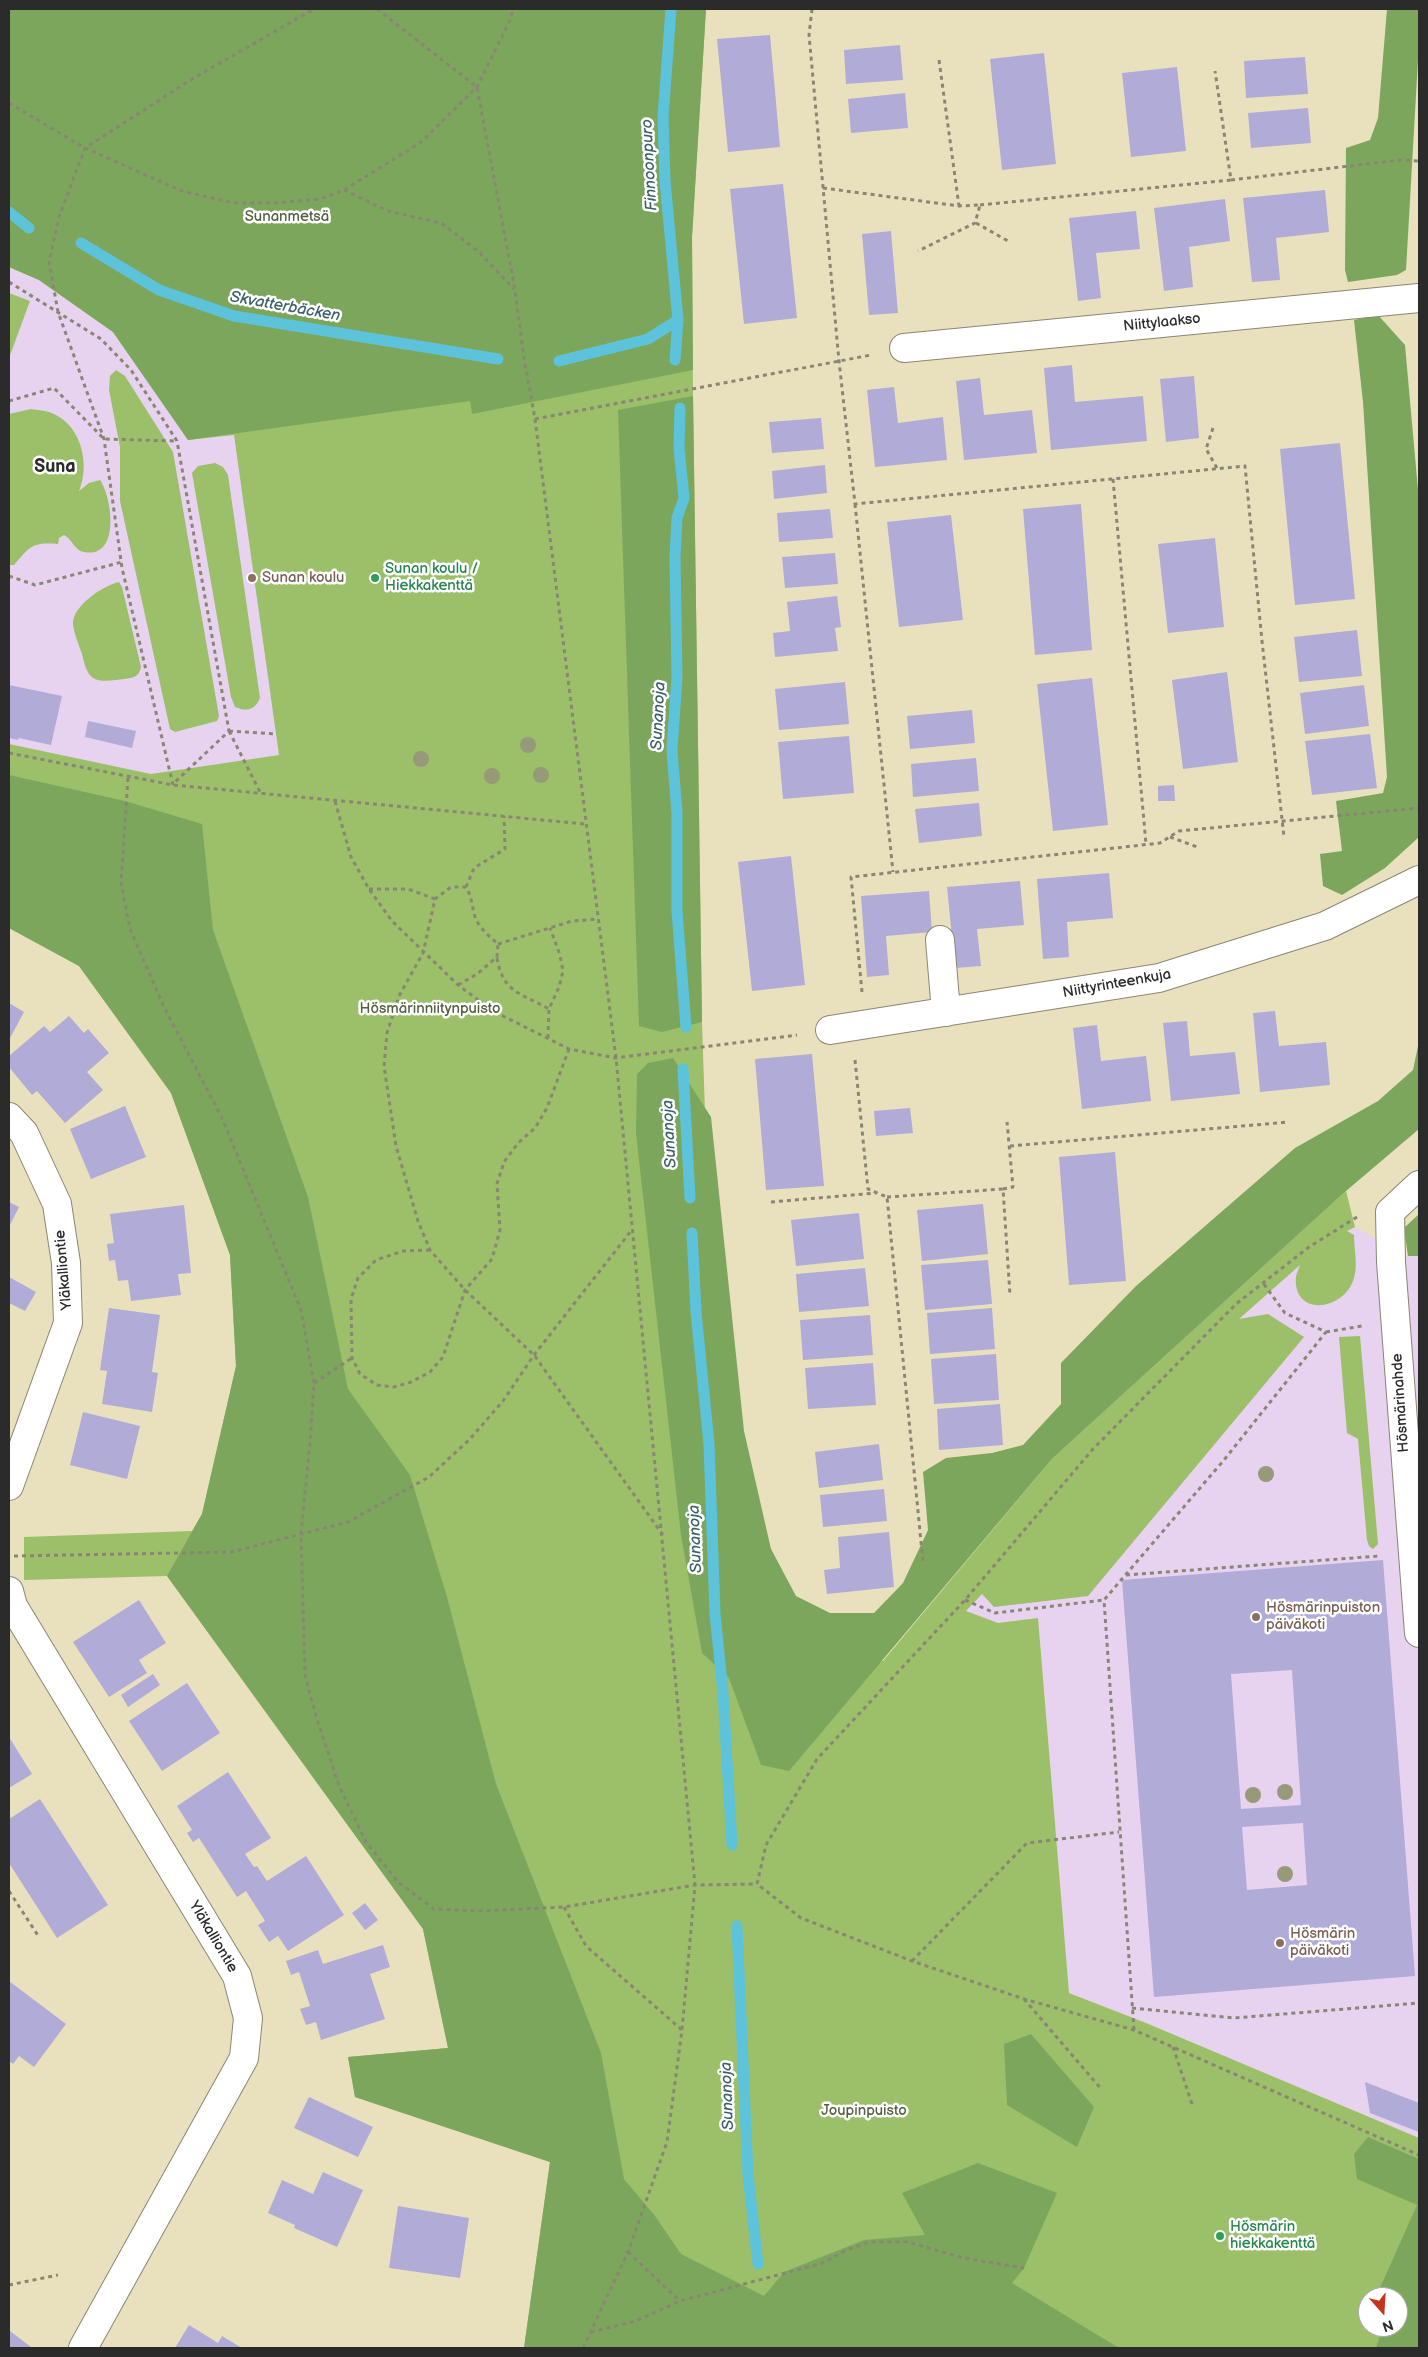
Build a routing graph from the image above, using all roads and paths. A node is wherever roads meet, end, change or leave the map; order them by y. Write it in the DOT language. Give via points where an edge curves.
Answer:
graph roads {
  1 [pos="314,9"];
  2 [pos="377,9"];
  3 [pos="513,9"];
  4 [pos="812,9"];
  5 [pos="939,60"];
  6 [pos="1215,71"];
  7 [pos="477,87"];
  8 [pos="9,103"];
  9 [pos="84,148"];
  10 [pos="1419,161"];
  11 [pos="1231,180"];
  12 [pos="824,188"];
  13 [pos="344,190"];
  14 [pos="980,205"];
  15 [pos="959,206"];
  16 [pos="975,223"];
  17 [pos="1008,241"];
  18 [pos="918,251"];
  19 [pos="9,282"];
  20 [pos="515,290"];
  21 [pos="1419,298"];
  22 [pos="58,312"];
  23 [pos="904,348"];
  24 [pos="839,361"];
  25 [pos="9,401"];
  26 [pos="535,419"];
  27 [pos="1213,428"];
  28 [pos="104,439"];
  29 [pos="177,441"];
  30 [pos="1217,468"];
  31 [pos="1113,479"];
  32 [pos="855,504"];
  33 [pos="122,562"];
  34 [pos="9,576"];
  35 [pos="229,731"];
  36 [pos="276,734"];
  37 [pos="9,753"];
  38 [pos="128,778"];
  39 [pos="173,785"];
  40 [pos="260,794"];
  41 [pos="335,801"];
  42 [pos="1419,808"];
  43 [pos="504,816"];
  44 [pos="1282,821"];
  45 [pos="586,824"];
  46 [pos="1170,837"];
  47 [pos="1284,837"];
  48 [pos="1146,844"];
  49 [pos="1200,848"];
  50 [pos="893,872"];
  51 [pos="1419,880"];
  52 [pos="466,887"];
  53 [pos="369,889"];
  54 [pos="435,899"];
  55 [pos="598,919"];
  56 [pos="550,928"];
  57 [pos="940,940"];
  58 [pos="498,944"];
  59 [pos="423,952"];
  60 [pos="497,957"];
  61 [pos="458,985"];
  62 [pos="549,1009"];
  63 [pos="946,1012"];
  64 [pos="849,1027"];
  65 [pos="548,1038"];
  66 [pos="569,1049"];
  67 [pos="616,1058"];
  68 [pos="9,1117"];
  69 [pos="1007,1122"];
  70 [pos="1288,1122"];
  71 [pos="1010,1146"];
  72 [pos="1419,1185"];
  73 [pos="1003,1189"];
  74 [pos="876,1193"];
  75 [pos="887,1197"];
  76 [pos="771,1202"];
  77 [pos="1390,1212"];
  78 [pos="631,1231"];
  79 [pos="430,1250"];
  80 [pos="1263,1283"];
  81 [pos="465,1290"];
  82 [pos="1010,1295"];
  83 [pos="1367,1325"];
  84 [pos="1326,1332"];
  85 [pos="534,1355"];
  86 [pos="352,1358"];
  87 [pos="314,1383"];
  88 [pos="9,1486"];
  89 [pos="301,1534"];
  90 [pos="663,1535"];
  91 [pos="1389,1555"];
  92 [pos="9,1556"];
  93 [pos="923,1562"];
  94 [pos="1126,1575"];
  95 [pos="9,1591"];
  96 [pos="966,1600"];
  97 [pos="1104,1600"];
  98 [pos="1419,1633"];
  99 [pos="1119,1832"];
  100 [pos="757,1884"];
  101 [pos="695,1885"];
  102 [pos="9,1891"];
  103 [pos="564,1907"];
  104 [pos="39,1937"];
  105 [pos="912,1961"];
  106 [pos="1024,1999"];
  107 [pos="1419,2003"];
  108 [pos="1132,2008"];
  109 [pos="682,2030"];
  110 [pos="1134,2030"];
  111 [pos="1173,2046"];
  112 [pos="1102,2090"];
  113 [pos="1193,2108"];
  114 [pos="1419,2155"];
  115 [pos="628,2252"];
  116 [pos="1024,2268"];
  117 [pos="58,2275"];
  118 [pos="9,2286"];
  119 [pos="680,2301"];
  120 [pos="590,2332"];
  121 [pos="84,2348"];
  122 [pos="583,2348"];
  1 -- 9 [label="path"];
  2 -- 7 [label="path"];
  3 -- 7 [label="path"];
  4 -- 12 [label="path" via="809,35"];
  5 -- 15 [label="path"];
  6 -- 11 [label="path"];
  7 -- 13 [label="path" via="420,143"];
  7 -- 20 [label="path"];
  8 -- 9 [label="path"];
  9 -- 13 [label="path" via="182,191 234,203 276,204 320,198"];
  9 -- 22 [label="path" via="59,218 49,262"];
  10 -- 11 [label="path" via="1400,160"];
  11 -- 14 [label="path"];
  12 -- 15 [label="path"];
  12 -- 24 [label="path"];
  13 -- 20 [label="path" via="388,211 441,223 479,252"];
  14 -- 15 [label="path"];
  14 -- 16 [label="path"];
  16 -- 17 [label="path"];
  16 -- 18 [label="path"];
  19 -- 22 [label="path"];
  20 -- 26 [label="path"];
  21 -- 23 [label="street, Niittylaakso"];
  22 -- 28 [label="path"];
  22 -- 29 [label="path" via="101,339 131,370"];
  24 -- 26 [label="path"];
  24 -- 32 [label="path"];
  25 -- 28 [label="path" via="54,388"];
  26 -- 45 [label="path"];
  27 -- 30 [label="path" via="1206,449"];
  28 -- 29 [label="path"];
  28 -- 33 [label="path"];
  29 -- 35 [label="path"];
  30 -- 31 [label="path"];
  30 -- 44 [label="path" via="1245,466"];
  31 -- 32 [label="path"];
  31 -- 48 [label="path"];
  32 -- 50 [label="path"];
  33 -- 34 [label="path" via="35,585"];
  33 -- 39 [label="path"];
  35 -- 36 [label="path"];
  35 -- 39 [label="path"];
  35 -- 40 [label="path"];
  37 -- 38 [label="path"];
  38 -- 39 [label="path"];
  38 -- 87 [label="path" via="121,883 130,929 164,1007 222,1118 301,1310"];
  39 -- 40 [label="path"];
  40 -- 41 [label="path"];
  41 -- 43 [label="path"];
  41 -- 53 [label="path" via="351,857"];
  42 -- 44 [label="path"];
  43 -- 45 [label="path"];
  43 -- 52 [label="path" via="505,848 474,868"];
  44 -- 46 [label="path" via="1179,831"];
  44 -- 47 [label="path"];
  45 -- 55 [label="path"];
  46 -- 48 [label="path" via="1160,843"];
  46 -- 49 [label="path"];
  48 -- 50 [label="path"];
  50 -- 64 [label="path" via="851,877"];
  51 -- 63 [label="street, Niittyrinteenkuja" via="1326,926 1159,978"];
  52 -- 54 [label="path" via="451,887"];
  52 -- 58 [label="path" via="479,924"];
  53 -- 54 [label="path" via="408,889"];
  53 -- 59 [label="path" via="392,921"];
  54 -- 59 [label="path"];
  55 -- 56 [label="path" via="572,921"];
  55 -- 67 [label="path"];
  56 -- 58 [label="path"];
  56 -- 62 [label="path" via="563,971"];
  57 -- 63 [label="street"];
  58 -- 60 [label="path"];
  59 -- 61 [label="path"];
  59 -- 79 [label="path" via="399,996 387,1033 384,1066 396,1146"];
  60 -- 61 [label="path"];
  60 -- 62 [label="path" via="500,974 511,989"];
  61 -- 65 [label="path" via="493,1010"];
  62 -- 65 [label="path"];
  63 -- 64 [label="street, Niittyrinteenkuja"];
  64 -- 67 [label="path"];
  64 -- 74 [label="path" via="868,1189"];
  65 -- 66 [label="path"];
  66 -- 67 [label="path"];
  66 -- 81 [label="path" via="547,1108 535,1128 504,1162 497,1184 500,1230 492,1258"];
  67 -- 78 [label="path"];
  68 -- 88 [label="street, Yläkalliontie" via="24,1133 57,1204 66,1263 68,1322"];
  69 -- 71 [label="path"];
  70 -- 71 [label="path"];
  71 -- 73 [label="path" via="1013,1188"];
  72 -- 77 [label="street"];
  73 -- 75 [label="path"];
  73 -- 82 [label="path"];
  74 -- 75 [label="path"];
  74 -- 76 [label="path"];
  75 -- 93 [label="path"];
  77 -- 80 [label="path" via="1367,1211 1309,1247"];
  77 -- 98 [label="street, Hösmärinahde" via="1390,1262"];
  78 -- 85 [label="path"];
  78 -- 90 [label="path"];
  79 -- 81 [label="path"];
  79 -- 86 [label="path" via="403,1251 376,1260 358,1278 351,1299"];
  80 -- 84 [label="path" via="1285,1313"];
  80 -- 96 [label="path" via="1236,1304 1093,1449"];
  81 -- 85 [label="path"];
  81 -- 86 [label="path" via="443,1357 430,1372 394,1387 377,1385 360,1374"];
  83 -- 84 [label="path"];
  84 -- 94 [label="path" via="1224,1460"];
  85 -- 89 [label="path" via="503,1401 428,1478 348,1522"];
  85 -- 90 [label="path"];
  86 -- 87 [label="path"];
  87 -- 89 [label="path"];
  89 -- 92 [label="path" via="231,1552"];
  89 -- 103 [label="path" via="305,1676 339,1786 366,1842 398,1882 434,1909 480,1911"];
  90 -- 101 [label="path"];
  91 -- 94 [label="path"];
  94 -- 97 [label="path"];
  95 -- 121 [label="street, Yläkalliontie" via="18,1614 236,1976 248,2018 244,2058"];
  96 -- 97 [label="path" via="995,1613"];
  96 -- 100 [label="path" via="817,1759 766,1845"];
  97 -- 99 [label="path"];
  99 -- 105 [label="path" via="1027,1843"];
  99 -- 108 [label="path"];
  100 -- 101 [label="path"];
  100 -- 105 [label="path" via="801,1918"];
  101 -- 103 [label="path"];
  101 -- 109 [label="path"];
  102 -- 104 [label="path"];
  103 -- 109 [label="path" via="586,1946"];
  105 -- 106 [label="path"];
  106 -- 110 [label="path"];
  106 -- 112 [label="path"];
  107 -- 108 [label="path" via="1234,2018"];
  108 -- 110 [label="path"];
  109 -- 115 [label="path" via="666,2142"];
  110 -- 111 [label="path"];
  111 -- 113 [label="path"];
  111 -- 114 [label="path"];
  115 -- 119 [label="path"];
  115 -- 120 [label="path"];
  116 -- 119 [label="path" via="963,2258 908,2242 870,2242 823,2263"];
  117 -- 118 [label="path"];
  119 -- 120 [label="path" via="636,2321"];
  120 -- 122 [label="path"];
}
